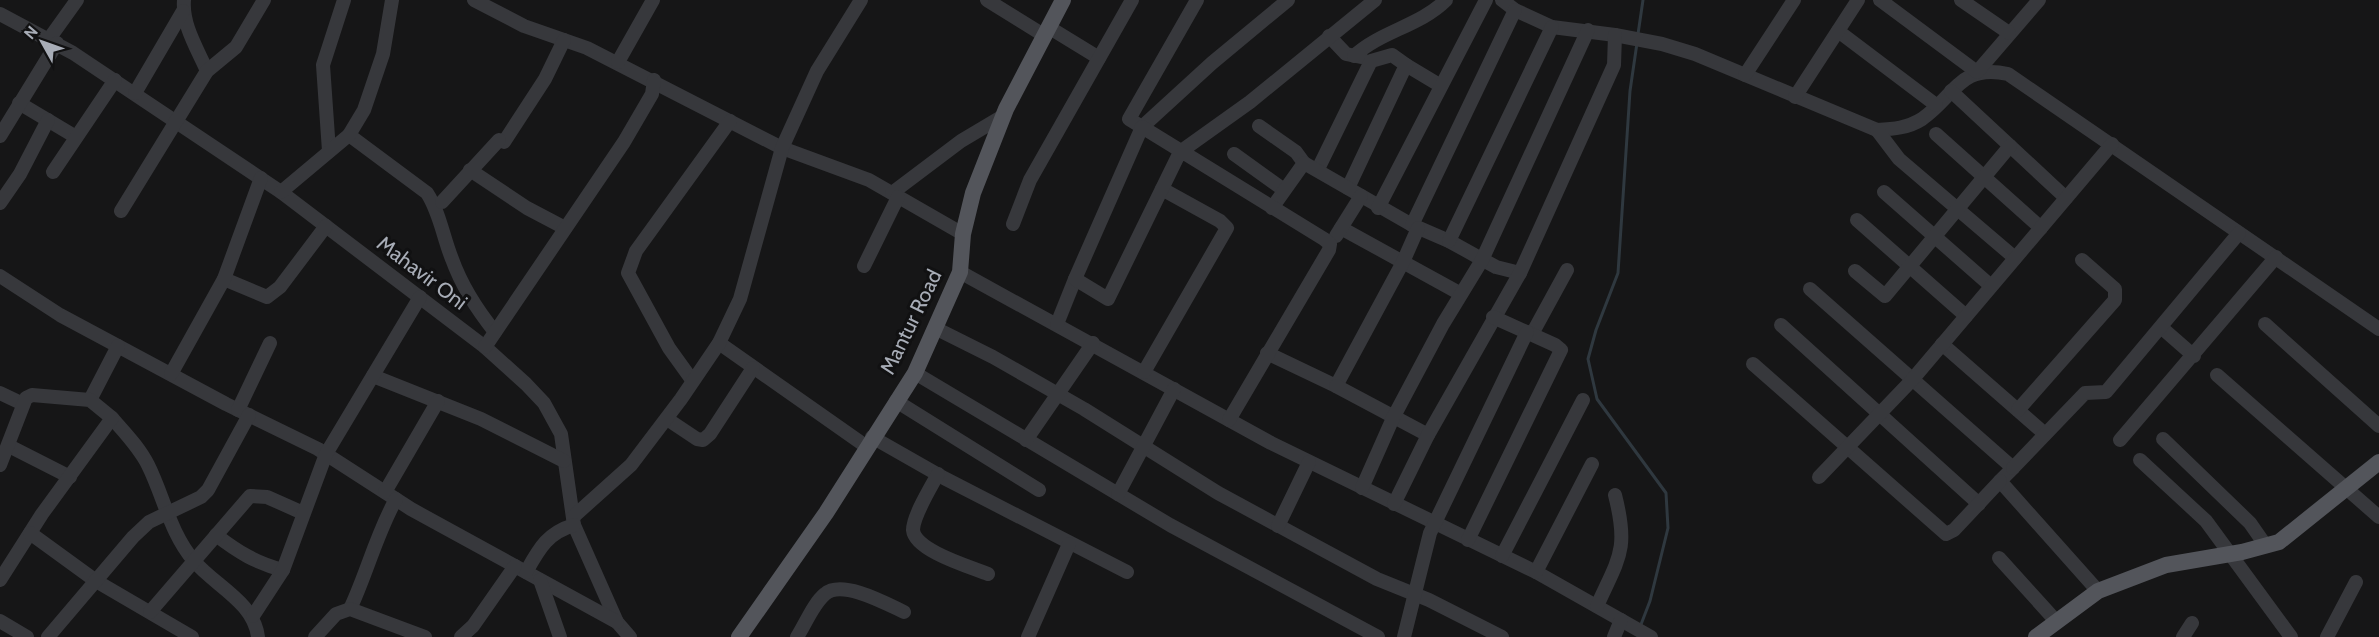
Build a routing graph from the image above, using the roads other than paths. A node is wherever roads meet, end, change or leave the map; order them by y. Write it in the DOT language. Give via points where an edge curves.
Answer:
graph roads {
  1 [pos="77,0"];
  2 [pos="264,0"];
  3 [pos="344,0"];
  4 [pos="392,0"];
  5 [pos="474,0"];
  6 [pos="653,0"];
  7 [pos="861,0"];
  8 [pos="987,0"];
  9 [pos="1063,0"];
  10 [pos="1132,0"];
  11 [pos="1197,0"];
  12 [pos="1288,0"];
  13 [pos="1375,0"];
  14 [pos="1446,0"];
  15 [pos="1486,0"];
  16 [pos="1502,0"];
  17 [pos="1794,0"];
  18 [pos="1858,0"];
  19 [pos="1880,0"];
  20 [pos="1961,0"];
  21 [pos="2039,0"];
  22 [pos="184,6"];
  23 [pos="1515,10"];
  24 [pos="0,14"];
  25 [pos="1552,27"];
  26 [pos="1588,30"];
  27 [pos="1838,31"];
  28 [pos="1047,32"];
  29 [pos="2009,33"];
  30 [pos="1617,35"];
  31 [pos="1329,36"];
  32 [pos="564,40"];
  33 [pos="53,41"];
  34 [pos="1354,56"];
  35 [pos="1099,58"];
  36 [pos="1371,61"];
  37 [pos="618,62"];
  38 [pos="1407,65"];
  39 [pos="207,71"];
  40 [pos="1977,72"];
  41 [pos="1745,75"];
  42 [pos="115,80"];
  43 [pos="654,80"];
  44 [pos="1441,86"];
  45 [pos="1951,91"];
  46 [pos="135,93"];
  47 [pos="1795,97"];
  48 [pos="19,103"];
  49 [pos="1936,105"];
  50 [pos="1003,116"];
  51 [pos="175,119"];
  52 [pos="48,120"];
  53 [pos="730,121"];
  54 [pos="1259,126"];
  55 [pos="1142,127"];
  56 [pos="1877,130"];
  57 [pos="1936,134"];
  58 [pos="349,135"];
  59 [pos="0,136"];
  60 [pos="76,137"];
  61 [pos="2112,144"];
  62 [pos="2010,146"];
  63 [pos="782,147"];
  64 [pos="329,151"];
  65 [pos="1180,153"];
  66 [pos="1234,154"];
  67 [pos="1304,163"];
  68 [pos="470,170"];
  69 [pos="1318,170"];
  70 [pos="53,171"];
  71 [pos="1984,177"];
  72 [pos="261,178"];
  73 [pos="1348,188"];
  74 [pos="1162,189"];
  75 [pos="1284,190"];
  76 [pos="281,192"];
  77 [pos="1884,192"];
  78 [pos="895,195"];
  79 [pos="1361,196"];
  80 [pos="2066,198"];
  81 [pos="442,202"];
  82 [pos="0,203"];
  83 [pos="1272,208"];
  84 [pos="1378,208"];
  85 [pos="1957,208"];
  86 [pos="122,211"];
  87 [pos="1857,220"];
  88 [pos="1013,224"];
  89 [pos="326,226"];
  90 [pos="1415,226"];
  91 [pos="566,228"];
  92 [pos="1341,228"];
  93 [pos="2041,228"];
  94 [pos="2239,233"];
  95 [pos="963,234"];
  96 [pos="1935,236"];
  97 [pos="1449,241"];
  98 [pos="1329,245"];
  99 [pos="2276,257"];
  100 [pos="2015,258"];
  101 [pos="1482,260"];
  102 [pos="2082,260"];
  103 [pos="1402,262"];
  104 [pos="864,266"];
  105 [pos="1910,266"];
  106 [pos="1568,270"];
  107 [pos="1855,271"];
  108 [pos="960,272"];
  109 [pos="1520,273"];
  110 [pos="224,279"];
  111 [pos="1075,279"];
  112 [pos="2,282"];
  113 [pos="1991,286"];
  114 [pos="1810,289"];
  115 [pos="1461,294"];
  116 [pos="420,297"];
  117 [pos="1966,316"];
  118 [pos="1493,317"];
  119 [pos="1057,324"];
  120 [pos="2265,324"];
  121 [pos="1780,325"];
  122 [pos="937,328"];
  123 [pos="2162,328"];
  124 [pos="2379,329"];
  125 [pos="495,332"];
  126 [pos="1530,333"];
  127 [pos="270,343"];
  128 [pos="718,343"];
  129 [pos="1093,343"];
  130 [pos="1942,344"];
  131 [pos="118,346"];
  132 [pos="484,347"];
  133 [pos="1267,353"];
  134 [pos="2194,356"];
  135 [pos="1753,364"];
  136 [pos="753,368"];
  137 [pos="1144,372"];
  138 [pos="915,373"];
  139 [pos="171,374"];
  140 [pos="2217,375"];
  141 [pos="373,376"];
  142 [pos="692,380"];
  143 [pos="1912,380"];
  144 [pos="1336,386"];
  145 [pos="1174,389"];
  146 [pos="0,393"];
  147 [pos="1056,395"];
  148 [pos="90,400"];
  149 [pos="1583,400"];
  150 [pos="438,401"];
  151 [pos="896,401"];
  152 [pos="21,403"];
  153 [pos="2018,410"];
  154 [pos="243,413"];
  155 [pos="1880,414"];
  156 [pos="1393,417"];
  157 [pos="112,418"];
  158 [pos="666,419"];
  159 [pos="1229,420"];
  160 [pos="2379,426"];
  161 [pos="2045,434"];
  162 [pos="1428,435"];
  163 [pos="2163,439"];
  164 [pos="1026,440"];
  165 [pos="2120,440"];
  166 [pos="869,442"];
  167 [pos="9,446"];
  168 [pos="1143,446"];
  169 [pos="1846,447"];
  170 [pos="326,454"];
  171 [pos="2140,460"];
  172 [pos="564,461"];
  173 [pos="1309,462"];
  174 [pos="2379,462"];
  175 [pos="1592,464"];
  176 [pos="0,465"];
  177 [pos="2013,468"];
  178 [pos="938,474"];
  179 [pos="70,477"];
  180 [pos="1819,477"];
  181 [pos="2000,482"];
  182 [pos="1362,488"];
  183 [pos="2345,489"];
  184 [pos="1039,490"];
  185 [pos="1118,494"];
  186 [pos="1615,495"];
  187 [pos="390,496"];
  188 [pos="1394,504"];
  189 [pos="1979,504"];
  190 [pos="303,513"];
  191 [pos="166,514"];
  192 [pos="2379,517"];
  193 [pos="573,521"];
  194 [pos="1434,524"];
  195 [pos="1278,526"];
  196 [pos="30,533"];
  197 [pos="216,535"];
  198 [pos="1467,540"];
  199 [pos="1069,544"];
  200 [pos="2266,546"];
  201 [pos="2230,554"];
  202 [pos="1502,556"];
  203 [pos="1999,558"];
  204 [pos="194,561"];
  205 [pos="520,569"];
  206 [pos="283,570"];
  207 [pos="1127,572"];
  208 [pos="1536,572"];
  209 [pos="988,574"];
  210 [pos="0,580"];
  211 [pos="540,580"];
  212 [pos="96,581"];
  213 [pos="2356,582"];
  214 [pos="2098,591"];
  215 [pos="1414,594"];
  216 [pos="1597,606"];
  217 [pos="350,609"];
  218 [pos="150,612"];
  219 [pos="904,612"];
  220 [pos="253,616"];
  221 [pos="0,621"];
  222 [pos="2056,621"];
  223 [pos="617,622"];
  224 [pos="1626,622"];
  225 [pos="2192,622"];
  226 [pos="397,633"];
  227 [pos="2285,636"];
  228 [pos="27,637"];
  229 [pos="48,637"];
  230 [pos="192,637"];
  231 [pos="258,637"];
  232 [pos="315,637"];
  233 [pos="424,637"];
  234 [pos="461,637"];
  235 [pos="560,637"];
  236 [pos="630,637"];
  237 [pos="740,637"];
  238 [pos="797,637"];
  239 [pos="1028,637"];
  240 [pos="1378,637"];
  241 [pos="1404,637"];
  242 [pos="1502,637"];
  243 [pos="1614,637"];
  244 [pos="1651,637"];
  245 [pos="2036,637"];
  246 [pos="2182,637"];
  247 [pos="2327,637"];
  1 -- 33 [label="street"];
  2 -- 39 [label="street" via="236,47"];
  3 -- 64 [label="street" via="323,65"];
  4 -- 58 [label="street" via="383,54 364,110"];
  5 -- 32 [label="street" via="524,26"];
  6 -- 37 [label="street"];
  7 -- 63 [label="street" via="818,71"];
  8 -- 28 [label="street"];
  9 -- 28 [label="main road, Mantur Road"];
  10 -- 35 [label="street"];
  11 -- 55 [label="street" via="1129,119"];
  12 -- 55 [label="street"];
  13 -- 31 [label="street"];
  14 -- 34 [label="street" via="1431,14 1376,39"];
  15 -- 44 [label="street"];
  16 -- 23 [label="street"];
  17 -- 41 [label="street"];
  18 -- 27 [label="street"];
  19 -- 40 [label="street"];
  20 -- 29 [label="street"];
  21 -- 29 [label="street"];
  22 -- 39 [label="street" via="189,32"];
  22 -- 46 [label="street"];
  23 -- 25 [label="street"];
  23 -- 90 [label="street"];
  24 -- 33 [label="street, Mahavir Oni"];
  25 -- 26 [label="street"];
  25 -- 97 [label="street"];
  26 -- 30 [label="street"];
  26 -- 101 [label="street"];
  27 -- 47 [label="street"];
  27 -- 49 [label="street"];
  28 -- 35 [label="street"];
  28 -- 50 [label="main road, Mantur Road"];
  29 -- 40 [label="street"];
  30 -- 41 [label="street" via="1662,44"];
  30 -- 109 [label="street" via="1614,65"];
  31 -- 34 [label="street" via="1346,54"];
  31 -- 65 [label="street" via="1250,102"];
  32 -- 37 [label="street"];
  32 -- 68 [label="street" via="545,79 502,141"];
  33 -- 42 [label="street, Mahavir Oni"];
  33 -- 48 [label="street"];
  34 -- 36 [label="street"];
  35 -- 88 [label="street" via="1030,180"];
  36 -- 38 [label="street" via="1392,55"];
  36 -- 69 [label="street"];
  37 -- 43 [label="street"];
  38 -- 44 [label="street"];
  38 -- 73 [label="street"];
  39 -- 51 [label="street"];
  40 -- 45 [label="street"];
  40 -- 61 [label="street" via="2008,74"];
  41 -- 47 [label="street"];
  42 -- 46 [label="street, Mahavir Oni"];
  42 -- 60 [label="street"];
  43 -- 53 [label="street"];
  43 -- 91 [label="street" via="652,94 624,142"];
  44 -- 84 [label="street"];
  45 -- 49 [label="street"];
  45 -- 62 [label="street"];
  46 -- 51 [label="street, Mahavir Oni"];
  47 -- 56 [label="street"];
  48 -- 52 [label="street"];
  48 -- 59 [label="street"];
  49 -- 56 [label="street" via="1903,128"];
  50 -- 78 [label="street" via="961,141"];
  50 -- 95 [label="main road, Mantur Road" via="973,193"];
  51 -- 72 [label="street, Mahavir Oni"];
  51 -- 86 [label="street"];
  52 -- 60 [label="street"];
  52 -- 82 [label="street"];
  53 -- 63 [label="street"];
  53 -- 142 [label="street" via="636,251 628,273 669,348"];
  54 -- 67 [label="street" via="1296,152"];
  55 -- 65 [label="street"];
  55 -- 111 [label="street"];
  56 -- 85 [label="street" via="1899,159"];
  57 -- 71 [label="street"];
  58 -- 64 [label="street"];
  58 -- 125 [label="street" via="427,193 435,206 452,261"];
  60 -- 70 [label="street"];
  61 -- 80 [label="street"];
  61 -- 94 [label="street"];
  62 -- 71 [label="street"];
  62 -- 80 [label="street"];
  63 -- 78 [label="street" via="869,180"];
  63 -- 128 [label="street" via="740,298"];
  64 -- 76 [label="street"];
  65 -- 74 [label="street"];
  65 -- 83 [label="street"];
  66 -- 75 [label="street"];
  67 -- 69 [label="street"];
  67 -- 75 [label="street"];
  68 -- 81 [label="street"];
  68 -- 91 [label="street" via="527,208"];
  69 -- 73 [label="street"];
  71 -- 85 [label="street"];
  71 -- 93 [label="street"];
  72 -- 76 [label="street, Mahavir Oni"];
  72 -- 110 [label="street"];
  73 -- 79 [label="street"];
  74 -- 111 [label="street" via="1108,298"];
  74 -- 137 [label="street" via="1227,228"];
  75 -- 83 [label="street"];
  76 -- 89 [label="street, Mahavir Oni"];
  77 -- 96 [label="street"];
  78 -- 95 [label="street"];
  78 -- 104 [label="street"];
  79 -- 84 [label="street"];
  79 -- 92 [label="street"];
  80 -- 93 [label="street"];
  83 -- 98 [label="street"];
  84 -- 90 [label="street"];
  85 -- 96 [label="street"];
  85 -- 100 [label="street"];
  87 -- 105 [label="street"];
  89 -- 110 [label="street" via="280,287 267,297"];
  89 -- 116 [label="street, Mahavir Oni"];
  90 -- 97 [label="street"];
  90 -- 103 [label="street"];
  91 -- 125 [label="street"];
  92 -- 98 [label="street"];
  92 -- 103 [label="street"];
  93 -- 100 [label="street"];
  94 -- 99 [label="street"];
  94 -- 123 [label="street"];
  95 -- 108 [label="main road, Mantur Road"];
  96 -- 105 [label="street"];
  96 -- 113 [label="street"];
  97 -- 101 [label="street"];
  98 -- 133 [label="street"];
  99 -- 124 [label="street"];
  99 -- 134 [label="street"];
  100 -- 113 [label="street"];
  101 -- 109 [label="street"];
  101 -- 115 [label="street"];
  102 -- 153 [label="street" via="2115,289 2115,300"];
  103 -- 115 [label="street"];
  103 -- 144 [label="street"];
  105 -- 107 [label="street" via="1885,296"];
  105 -- 117 [label="street"];
  106 -- 126 [label="street"];
  108 -- 119 [label="street"];
  108 -- 122 [label="main road, Mantur Road"];
  109 -- 118 [label="street"];
  110 -- 139 [label="street"];
  111 -- 119 [label="street"];
  112 -- 131 [label="street"];
  113 -- 117 [label="street"];
  114 -- 143 [label="street"];
  115 -- 156 [label="street"];
  116 -- 132 [label="street, Mahavir Oni"];
  116 -- 141 [label="street"];
  117 -- 130 [label="street"];
  118 -- 126 [label="street"];
  118 -- 162 [label="street"];
  119 -- 129 [label="street"];
  120 -- 160 [label="street"];
  121 -- 155 [label="street"];
  122 -- 138 [label="main road, Mantur Road"];
  122 -- 147 [label="street"];
  123 -- 134 [label="street"];
  123 -- 161 [label="street" via="2106,392 2085,393"];
  125 -- 132 [label="street"];
  126 -- 194 [label="street"];
  126 -- 198 [label="street" via="1559,347 1560,354"];
  127 -- 154 [label="street"];
  128 -- 136 [label="street"];
  128 -- 142 [label="street"];
  129 -- 137 [label="street"];
  129 -- 147 [label="street"];
  130 -- 143 [label="street"];
  130 -- 153 [label="street"];
  131 -- 139 [label="street"];
  131 -- 148 [label="street"];
  132 -- 172 [label="street, Mahavir Oni" via="544,403 561,434"];
  133 -- 144 [label="street"];
  133 -- 159 [label="street"];
  134 -- 165 [label="street"];
  135 -- 169 [label="street"];
  136 -- 158 [label="street" via="703,440"];
  136 -- 166 [label="street"];
  137 -- 145 [label="street"];
  138 -- 151 [label="main road, Mantur Road"];
  138 -- 164 [label="street"];
  139 -- 154 [label="street"];
  140 -- 183 [label="street"];
  141 -- 150 [label="street"];
  141 -- 170 [label="street"];
  142 -- 158 [label="street"];
  143 -- 155 [label="street"];
  143 -- 177 [label="street"];
  144 -- 156 [label="street"];
  145 -- 159 [label="street"];
  145 -- 168 [label="street"];
  146 -- 152 [label="street"];
  147 -- 164 [label="street"];
  147 -- 168 [label="street"];
  148 -- 152 [label="street" via="32,395"];
  148 -- 157 [label="street"];
  149 -- 202 [label="street"];
  150 -- 172 [label="street"];
  150 -- 187 [label="street"];
  151 -- 166 [label="main road, Mantur Road"];
  151 -- 184 [label="street"];
  152 -- 167 [label="street"];
  153 -- 161 [label="street"];
  154 -- 170 [label="street"];
  154 -- 191 [label="street" via="208,490 193,503"];
  155 -- 169 [label="street"];
  155 -- 189 [label="street"];
  156 -- 162 [label="street"];
  156 -- 182 [label="street"];
  157 -- 179 [label="street"];
  157 -- 191 [label="street" via="140,450"];
  158 -- 193 [label="street" via="631,465"];
  159 -- 173 [label="street"];
  161 -- 177 [label="street"];
  162 -- 188 [label="street"];
  163 -- 200 [label="street" via="2250,523"];
  164 -- 185 [label="street"];
  166 -- 178 [label="street"];
  166 -- 237 [label="main road, Mantur Road" via="826,513"];
  167 -- 176 [label="street"];
  167 -- 179 [label="street"];
  168 -- 185 [label="street"];
  168 -- 195 [label="street"];
  169 -- 180 [label="street"];
  169 -- 189 [label="street" via="1946,534"];
  170 -- 187 [label="street"];
  170 -- 190 [label="street"];
  171 -- 201 [label="street" via="2206,521"];
  172 -- 193 [label="street, Mahavir Oni"];
  173 -- 182 [label="street"];
  173 -- 195 [label="street"];
  174 -- 183 [label="main road"];
  175 -- 208 [label="street"];
  177 -- 181 [label="street"];
  178 -- 199 [label="street"];
  178 -- 209 [label="street" via="915,520 913,530 917,539 942,556"];
  179 -- 196 [label="street"];
  181 -- 189 [label="street"];
  181 -- 214 [label="street"];
  182 -- 188 [label="street"];
  183 -- 192 [label="street"];
  183 -- 200 [label="main road" via="2279,542"];
  185 -- 240 [label="street"];
  186 -- 216 [label="street" via="1622,521 1622,550"];
  187 -- 205 [label="street"];
  187 -- 217 [label="street" via="364,579"];
  188 -- 194 [label="street"];
  190 -- 197 [label="street" via="256,494 242,502"];
  190 -- 206 [label="street"];
  191 -- 204 [label="street"];
  191 -- 212 [label="street" via="149,522 133,537"];
  193 -- 205 [label="street" via="548,537"];
  193 -- 223 [label="street, Mahavir Oni"];
  194 -- 198 [label="street"];
  194 -- 215 [label="street"];
  195 -- 215 [label="street" via="1377,579"];
  196 -- 210 [label="street"];
  196 -- 212 [label="street"];
  197 -- 204 [label="street"];
  197 -- 206 [label="street" via="243,556"];
  198 -- 202 [label="street"];
  199 -- 207 [label="street"];
  199 -- 239 [label="street"];
  200 -- 201 [label="main road"];
  201 -- 214 [label="main road" via="2166,565"];
  201 -- 227 [label="street"];
  202 -- 208 [label="street"];
  203 -- 222 [label="street"];
  204 -- 218 [label="street"];
  204 -- 220 [label="street"];
  205 -- 211 [label="street"];
  205 -- 234 [label="street"];
  206 -- 220 [label="street"];
  208 -- 216 [label="street"];
  211 -- 223 [label="street"];
  211 -- 235 [label="street"];
  212 -- 218 [label="street"];
  212 -- 229 [label="street"];
  213 -- 247 [label="street"];
  214 -- 222 [label="main road"];
  215 -- 241 [label="street"];
  215 -- 242 [label="street"];
  216 -- 224 [label="street"];
  217 -- 226 [label="street"];
  217 -- 232 [label="street" via="336,614"];
  218 -- 230 [label="street"];
  219 -- 238 [label="street" via="853,591 834,589 826,592"];
  220 -- 231 [label="street"];
  221 -- 228 [label="street"];
  222 -- 245 [label="main road"];
  223 -- 236 [label="street, Mahavir Oni"];
  224 -- 243 [label="street"];
  224 -- 244 [label="street"];
  225 -- 246 [label="street"];
  226 -- 233 [label="street"];
}
